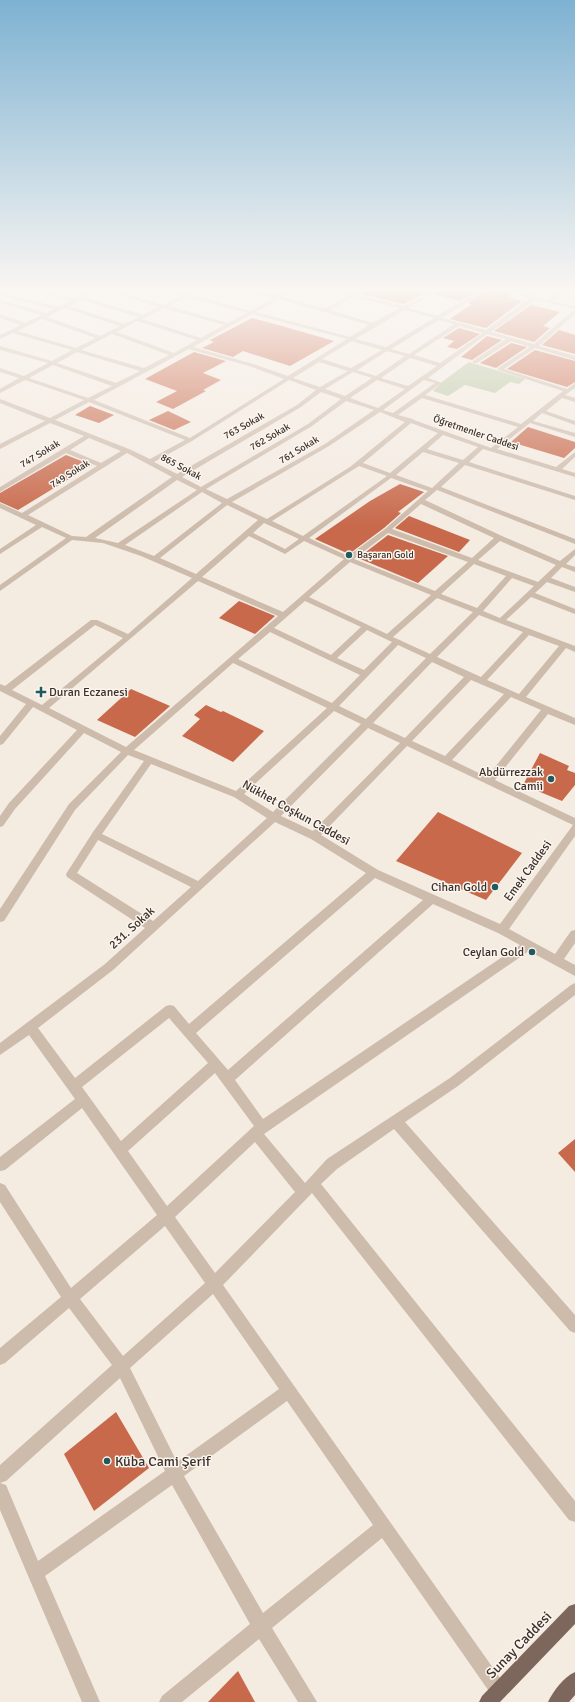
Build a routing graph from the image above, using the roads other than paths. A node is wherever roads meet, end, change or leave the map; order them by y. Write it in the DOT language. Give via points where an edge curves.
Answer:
graph roads {
  1 [pos="45,367"];
  2 [pos="66,367"];
  3 [pos="136,367"];
  4 [pos="149,367"];
  5 [pos="258,367"];
  6 [pos="307,367"];
  7 [pos="344,367"];
  8 [pos="356,367"];
  9 [pos="392,367"];
  10 [pos="437,367"];
  11 [pos="502,367"];
  12 [pos="0,370"];
  13 [pos="144,370"];
  14 [pos="352,370"];
  15 [pos="25,378"];
  16 [pos="376,378"];
  17 [pos="423,378"];
  18 [pos="289,379"];
  19 [pos="116,385"];
  20 [pos="575,385"];
  21 [pos="408,388"];
  22 [pos="320,390"];
  23 [pos="0,391"];
  24 [pos="568,391"];
  25 [pos="421,396"];
  26 [pos="561,396"];
  27 [pos="346,398"];
  28 [pos="89,400"];
  29 [pos="575,400"];
  30 [pos="0,401"];
  31 [pos="7,403"];
  32 [pos="0,407"];
  33 [pos="379,410"];
  34 [pos="541,411"];
  35 [pos="393,416"];
  36 [pos="50,420"];
  37 [pos="411,420"];
  38 [pos="528,421"];
  39 [pos="575,423"];
  40 [pos="521,426"];
  41 [pos="442,433"];
  42 [pos="90,435"];
  43 [pos="575,435"];
  44 [pos="190,440"];
  45 [pos="482,446"];
  46 [pos="0,447"];
  47 [pos="421,449"];
  48 [pos="65,450"];
  49 [pos="127,450"];
  50 [pos="492,450"];
  51 [pos="575,454"];
  52 [pos="149,462"];
  53 [pos="464,462"];
  54 [pos="358,463"];
  55 [pos="102,466"];
  56 [pos="557,470"];
  57 [pos="392,475"];
  58 [pos="575,475"];
  59 [pos="177,477"];
  60 [pos="434,488"];
  61 [pos="202,489"];
  62 [pos="0,490"];
  63 [pos="575,498"];
  64 [pos="421,501"];
  65 [pos="227,502"];
  66 [pos="0,505"];
  67 [pos="23,515"];
  68 [pos="266,520"];
  69 [pos="42,524"];
  70 [pos="387,530"];
  71 [pos="248,533"];
  72 [pos="304,537"];
  73 [pos="71,538"];
  74 [pos="499,538"];
  75 [pos="87,540"];
  76 [pos="575,542"];
  77 [pos="119,546"];
  78 [pos="575,551"];
  79 [pos="0,552"];
  80 [pos="155,559"];
  81 [pos="349,559"];
  82 [pos="473,561"];
  83 [pos="561,564"];
  84 [pos="575,570"];
  85 [pos="511,575"];
  86 [pos="196,577"];
  87 [pos="546,579"];
  88 [pos="539,585"];
  89 [pos="0,589"];
  90 [pos="575,590"];
  91 [pos="435,594"];
  92 [pos="530,594"];
  93 [pos="305,598"];
  94 [pos="479,611"];
  95 [pos="575,612"];
  96 [pos="285,616"];
  97 [pos="501,621"];
  98 [pos="366,627"];
  99 [pos="270,629"];
  100 [pos="528,631"];
  101 [pos="129,637"];
  102 [pos="388,637"];
  103 [pos="397,642"];
  104 [pos="564,645"];
  105 [pos="575,649"];
  106 [pos="332,658"];
  107 [pos="430,658"];
  108 [pos="233,660"];
  109 [pos="365,674"];
  110 [pos="470,676"];
  111 [pos="482,681"];
  112 [pos="3,688"];
  113 [pos="510,693"];
  114 [pos="520,698"];
  115 [pos="31,704"];
  116 [pos="333,707"];
  117 [pos="44,708"];
  118 [pos="546,710"];
  119 [pos="575,722"];
  120 [pos="367,724"];
  121 [pos="83,729"];
  122 [pos="0,742"];
  123 [pos="407,742"];
  124 [pos="127,751"];
  125 [pos="150,761"];
  126 [pos="446,761"];
  127 [pos="489,781"];
  128 [pos="237,795"];
  129 [pos="274,816"];
  130 [pos="575,822"];
  131 [pos="0,823"];
  132 [pos="575,828"];
  133 [pos="96,835"];
  134 [pos="314,836"];
  135 [pos="374,873"];
  136 [pos="199,886"];
  137 [pos="431,899"];
  138 [pos="0,918"];
  139 [pos="153,927"];
  140 [pos="502,930"];
  141 [pos="575,934"];
  142 [pos="529,945"];
  143 [pos="557,961"];
  144 [pos="575,971"];
  145 [pos="575,988"];
  146 [pos="30,1027"];
  147 [pos="188,1032"];
  148 [pos="0,1050"];
  149 [pos="216,1064"];
  150 [pos="227,1079"];
  151 [pos="74,1086"];
  152 [pos="83,1100"];
  153 [pos="395,1121"];
  154 [pos="259,1130"];
  155 [pos="120,1150"];
  156 [pos="0,1165"];
  157 [pos="309,1188"];
  158 [pos="0,1190"];
  159 [pos="166,1216"];
  160 [pos="214,1284"];
  161 [pos="70,1298"];
  162 [pos="575,1326"];
  163 [pos="0,1358"];
  164 [pos="122,1367"];
  165 [pos="289,1391"];
  166 [pos="174,1473"];
  167 [pos="0,1475"];
  168 [pos="0,1491"];
  169 [pos="575,1514"];
  170 [pos="384,1526"];
  171 [pos="35,1573"];
  172 [pos="575,1612"];
  173 [pos="261,1626"];
  174 [pos="575,1681"];
  175 [pos="493,1697"];
  176 [pos="91,1702"];
  177 [pos="168,1702"];
  178 [pos="308,1702"];
  179 [pos="557,1702"];
  1 -- 15 [label="street"];
  2 -- 19 [label="street"];
  3 -- 13 [label="street"];
  4 -- 13 [label="street"];
  5 -- 18 [label="street, Öğretmenler Caddesi"];
  6 -- 18 [label="street"];
  7 -- 14 [label="street"];
  8 -- 14 [label="street, 763 Sokak"];
  9 -- 16 [label="street, 762 Sokak"];
  10 -- 17 [label="street, 761 Sokak"];
  11 -- 24 [label="street" via="500,369"];
  12 -- 15 [label="street"];
  13 -- 19 [label="street"];
  14 -- 16 [label="street"];
  14 -- 22 [label="street, 763 Sokak"];
  15 -- 23 [label="street"];
  15 -- 28 [label="street"];
  16 -- 21 [label="street"];
  16 -- 27 [label="street, 762 Sokak"];
  17 -- 21 [label="street, 761 Sokak"];
  17 -- 25 [label="street" via="439,383"];
  18 -- 22 [label="street, Öğretmenler Caddesi"];
  18 -- 44 [label="street"];
  19 -- 28 [label="street"];
  20 -- 24 [label="street"];
  21 -- 33 [label="street, 761 Sokak"];
  22 -- 27 [label="street, Öğretmenler Caddesi"];
  22 -- 59 [label="street, 763 Sokak" via="300,406"];
  24 -- 26 [label="street"];
  25 -- 35 [label="street"];
  25 -- 40 [label="street"];
  26 -- 29 [label="street"];
  26 -- 34 [label="street"];
  27 -- 33 [label="street, Öğretmenler Caddesi"];
  27 -- 61 [label="street, 762 Sokak" via="310,425"];
  28 -- 36 [label="street"];
  28 -- 44 [label="street"];
  30 -- 31 [label="street, 865 Sokak"];
  31 -- 32 [label="street"];
  31 -- 36 [label="street, 865 Sokak"];
  33 -- 35 [label="street, Öğretmenler Caddesi"];
  33 -- 65 [label="street, 761 Sokak" via="327,445"];
  34 -- 38 [label="street"];
  34 -- 39 [label="street"];
  35 -- 37 [label="street, Öğretmenler Caddesi"];
  36 -- 42 [label="street, 865 Sokak"];
  36 -- 46 [label="street"];
  37 -- 41 [label="street, Öğretmenler Caddesi"];
  37 -- 54 [label="street"];
  38 -- 40 [label="street"];
  38 -- 43 [label="street"];
  40 -- 50 [label="street"];
  41 -- 45 [label="street, Öğretmenler Caddesi"];
  41 -- 47 [label="street"];
  42 -- 48 [label="street, 747 Sokak"];
  42 -- 49 [label="street, 865 Sokak"];
  44 -- 52 [label="street"];
  45 -- 50 [label="street, Öğretmenler Caddesi"];
  45 -- 53 [label="street"];
  47 -- 53 [label="street"];
  47 -- 57 [label="street"];
  48 -- 55 [label="street"];
  48 -- 62 [label="street, 747 Sokak"];
  49 -- 52 [label="street, 865 Sokak"];
  49 -- 55 [label="street, 749 Sokak"];
  50 -- 56 [label="street, Öğretmenler Caddesi"];
  51 -- 56 [label="street"];
  52 -- 59 [label="street, 865 Sokak"];
  53 -- 60 [label="street"];
  53 -- 63 [label="street"];
  54 -- 57 [label="street"];
  54 -- 68 [label="street"];
  55 -- 67 [label="street, 749 Sokak"];
  56 -- 58 [label="street, Öğretmenler Caddesi"];
  57 -- 60 [label="street"];
  57 -- 72 [label="street"];
  59 -- 61 [label="street, 865 Sokak"];
  59 -- 75 [label="street, 763 Sokak"];
  60 -- 64 [label="street"];
  60 -- 76 [label="street"];
  61 -- 65 [label="street, 865 Sokak"];
  61 -- 77 [label="street, 762 Sokak"];
  64 -- 70 [label="street"];
  64 -- 74 [label="street"];
  65 -- 68 [label="street, 865 Sokak"];
  65 -- 80 [label="street, 761 Sokak"];
  66 -- 67 [label="street"];
  67 -- 69 [label="street"];
  68 -- 71 [label="street"];
  68 -- 72 [label="street, 865 Sokak"];
  69 -- 73 [label="street"];
  69 -- 79 [label="street"];
  70 -- 81 [label="street"];
  70 -- 82 [label="street"];
  71 -- 72 [label="street" via="285,552"];
  71 -- 86 [label="street"];
  72 -- 81 [label="street, 865 Sokak"];
  73 -- 75 [label="street"];
  73 -- 89 [label="street"];
  74 -- 82 [label="street"];
  74 -- 83 [label="street"];
  75 -- 77 [label="street" via="104,541"];
  77 -- 80 [label="street"];
  78 -- 83 [label="street"];
  80 -- 86 [label="street"];
  81 -- 91 [label="street, 865 Sokak"];
  81 -- 93 [label="street"];
  82 -- 85 [label="street"];
  82 -- 91 [label="street"];
  83 -- 84 [label="street"];
  83 -- 87 [label="street"];
  85 -- 88 [label="street"];
  85 -- 94 [label="street, 231. Sokak"];
  86 -- 96 [label="street"];
  86 -- 101 [label="street"];
  87 -- 88 [label="street"];
  87 -- 90 [label="street"];
  88 -- 92 [label="street"];
  91 -- 94 [label="street, 865 Sokak"];
  91 -- 102 [label="street"];
  92 -- 95 [label="street"];
  92 -- 97 [label="street"];
  93 -- 96 [label="street"];
  93 -- 98 [label="street"];
  94 -- 97 [label="street, 865 Sokak"];
  94 -- 107 [label="street, 231. Sokak"];
  96 -- 99 [label="street"];
  97 -- 100 [label="street, 865 Sokak"];
  98 -- 102 [label="street"];
  98 -- 106 [label="street"];
  99 -- 106 [label="street"];
  99 -- 108 [label="street"];
  100 -- 104 [label="street, 865 Sokak"];
  100 -- 111 [label="street"];
  101 -- 112 [label="street" via="94,622"];
  101 -- 117 [label="street"];
  102 -- 103 [label="street"];
  103 -- 107 [label="street"];
  103 -- 109 [label="street"];
  104 -- 105 [label="street, 865 Sokak"];
  104 -- 114 [label="street"];
  106 -- 109 [label="street"];
  107 -- 110 [label="street"];
  107 -- 120 [label="street, 231. Sokak"];
  108 -- 116 [label="street"];
  108 -- 124 [label="street"];
  109 -- 116 [label="street"];
  110 -- 111 [label="street"];
  110 -- 123 [label="street"];
  111 -- 113 [label="street"];
  112 -- 115 [label="street, Nükhet Coşkun Caddesi"];
  113 -- 114 [label="street"];
  113 -- 126 [label="street"];
  114 -- 118 [label="street"];
  115 -- 117 [label="street, Nükhet Coşkun Caddesi"];
  115 -- 122 [label="street"];
  116 -- 120 [label="street"];
  116 -- 128 [label="street"];
  117 -- 121 [label="street, Nükhet Coşkun Caddesi"];
  118 -- 119 [label="street"];
  118 -- 127 [label="street"];
  120 -- 123 [label="street"];
  120 -- 129 [label="street, 231. Sokak"];
  121 -- 124 [label="street, Nükhet Coşkun Caddesi"];
  121 -- 131 [label="street" via="12,806"];
  123 -- 126 [label="street"];
  123 -- 134 [label="street"];
  124 -- 125 [label="street, Nükhet Coşkun Caddesi"];
  124 -- 138 [label="street" via="72,807"];
  125 -- 128 [label="street, Nükhet Coşkun Caddesi"];
  125 -- 133 [label="street"];
  126 -- 127 [label="street"];
  127 -- 130 [label="street"];
  128 -- 129 [label="street, Nükhet Coşkun Caddesi"];
  129 -- 134 [label="street, Nükhet Coşkun Caddesi"];
  129 -- 136 [label="street, 231. Sokak"];
  132 -- 140 [label="street, Emek Caddesi"];
  133 -- 136 [label="street"];
  133 -- 139 [label="street" via="71,874"];
  134 -- 135 [label="street, Nükhet Coşkun Caddesi"];
  135 -- 137 [label="street, Nükhet Coşkun Caddesi"];
  135 -- 147 [label="street"];
  136 -- 139 [label="street, 231. Sokak"];
  137 -- 140 [label="street, Nükhet Coşkun Caddesi"];
  137 -- 150 [label="street"];
  139 -- 146 [label="street, 231. Sokak" via="109,967"];
  140 -- 142 [label="street, Nükhet Coşkun Caddesi"];
  141 -- 143 [label="street"];
  142 -- 143 [label="street, Nükhet Coşkun Caddesi"];
  142 -- 154 [label="street"];
  143 -- 144 [label="street, Nükhet Coşkun Caddesi"];
  145 -- 153 [label="street" via="454,1082"];
  146 -- 148 [label="street, 231. Sokak"];
  146 -- 151 [label="street"];
  147 -- 149 [label="street"];
  147 -- 151 [label="street" via="170,1010"];
  149 -- 150 [label="street"];
  149 -- 155 [label="street"];
  150 -- 154 [label="street"];
  151 -- 152 [label="street"];
  152 -- 155 [label="street"];
  152 -- 156 [label="street"];
  153 -- 157 [label="street" via="332,1164"];
  153 -- 162 [label="street"];
  154 -- 157 [label="street"];
  154 -- 159 [label="street"];
  155 -- 159 [label="street"];
  157 -- 160 [label="street"];
  157 -- 169 [label="street"];
  158 -- 161 [label="street"];
  159 -- 160 [label="street"];
  159 -- 161 [label="street"];
  160 -- 164 [label="street"];
  160 -- 165 [label="street"];
  161 -- 163 [label="street"];
  161 -- 164 [label="street"];
  164 -- 166 [label="street"];
  164 -- 167 [label="street"];
  165 -- 166 [label="street"];
  165 -- 170 [label="street"];
  166 -- 171 [label="street"];
  166 -- 173 [label="street"];
  168 -- 171 [label="street"];
  170 -- 173 [label="street"];
  170 -- 175 [label="street"];
  171 -- 176 [label="street"];
  172 -- 175 [label="main road, Sunay Caddesi"];
  173 -- 177 [label="street"];
  173 -- 178 [label="street"];
  174 -- 179 [label="main road"];
}
